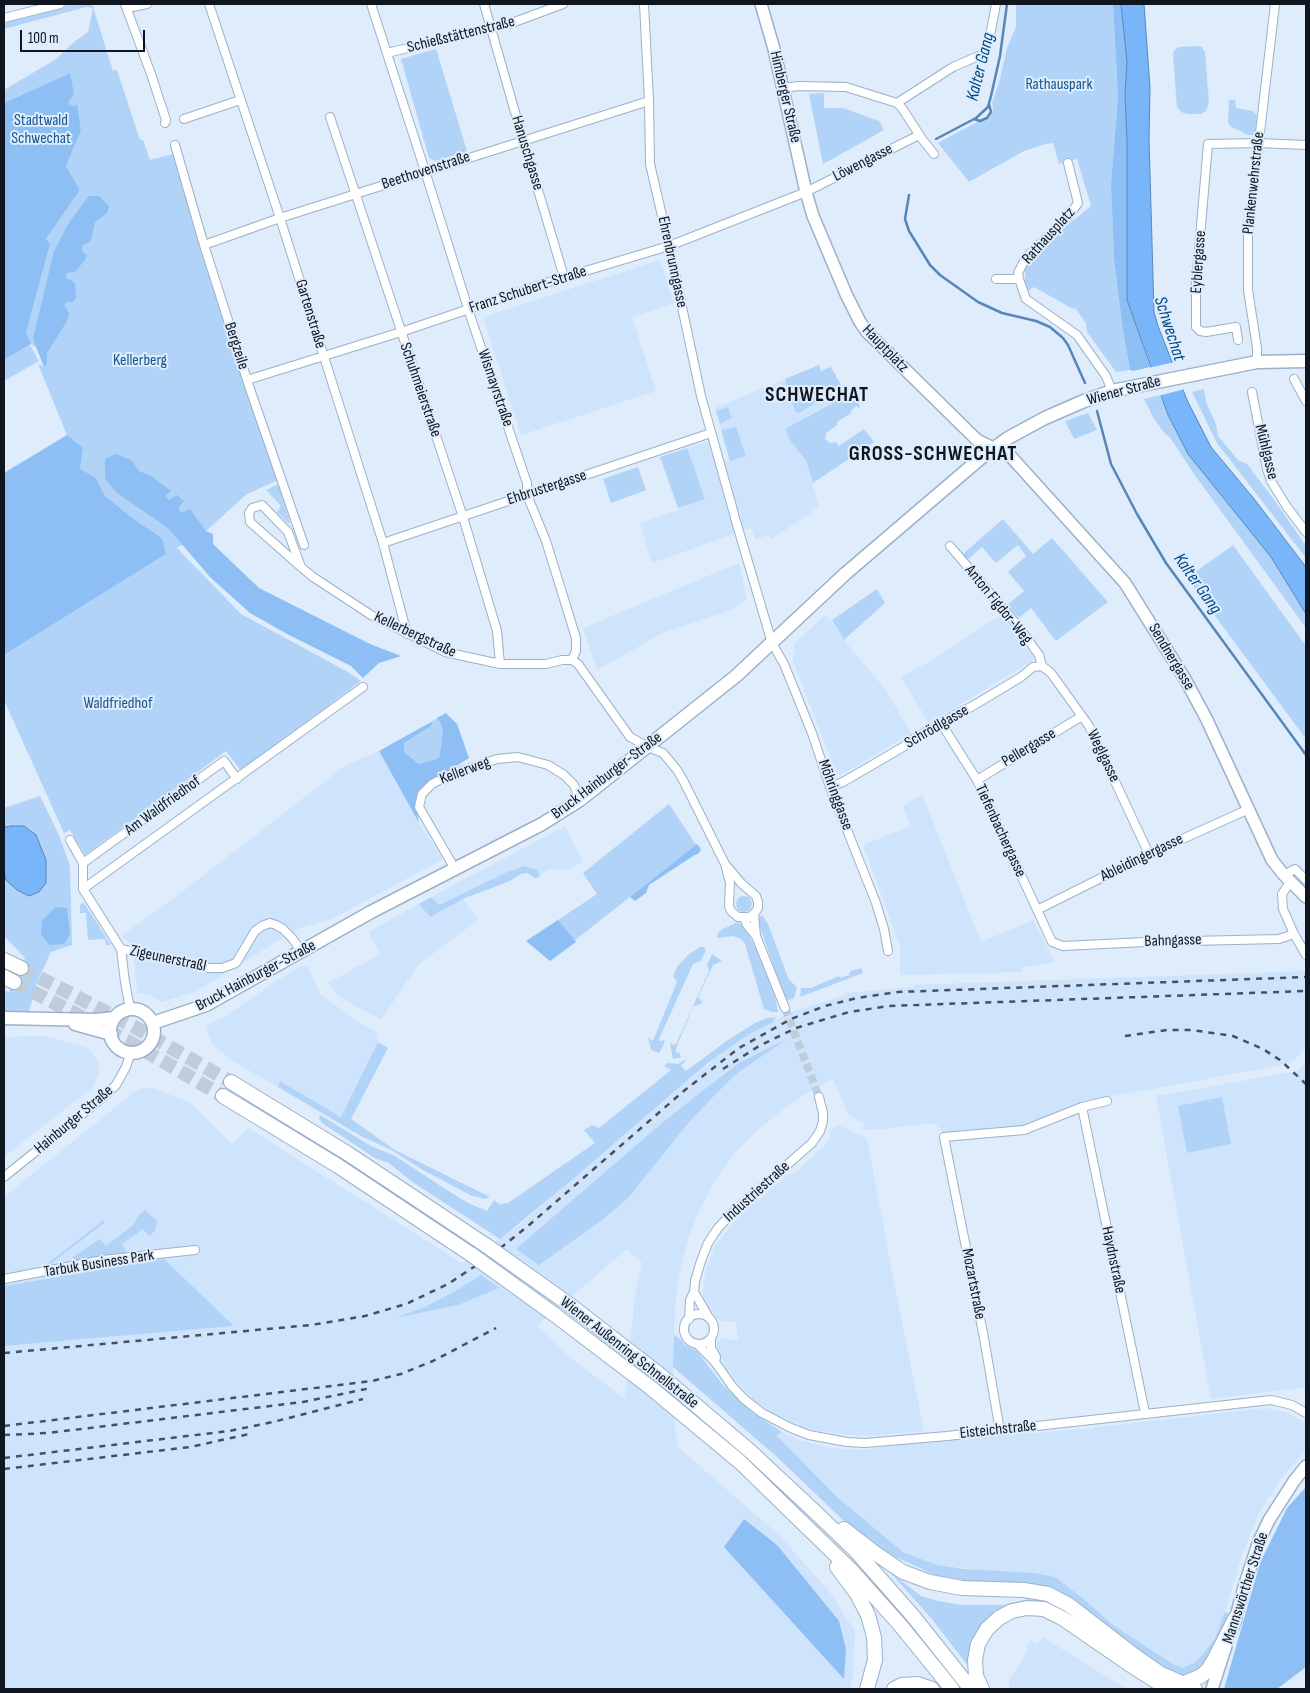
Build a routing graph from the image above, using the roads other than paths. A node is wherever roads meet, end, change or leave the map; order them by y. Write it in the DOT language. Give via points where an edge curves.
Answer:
graph roads {
  1 [pos="60,4"];
  2 [pos="125,4"];
  3 [pos="145,4"];
  4 [pos="209,4"];
  5 [pos="371,4"];
  6 [pos="484,4"];
  7 [pos="563,4"];
  8 [pos="644,4"];
  9 [pos="761,4"];
  10 [pos="996,4"];
  11 [pos="1275,4"];
  12 [pos="4,18"];
  13 [pos="492,29"];
  14 [pos="387,53"];
  15 [pos="783,88"];
  16 [pos="240,100"];
  17 [pos="649,101"];
  18 [pos="896,103"];
  19 [pos="330,117"];
  20 [pos="184,119"];
  21 [pos="165,123"];
  22 [pos="919,135"];
  23 [pos="523,140"];
  24 [pos="1258,143"];
  25 [pos="175,145"];
  26 [pos="1306,145"];
  27 [pos="934,154"];
  28 [pos="1068,163"];
  29 [pos="426,171"];
  30 [pos="806,192"];
  31 [pos="356,194"];
  32 [pos="280,218"];
  33 [pos="204,245"];
  34 [pos="669,246"];
  35 [pos="564,277"];
  36 [pos="996,279"];
  37 [pos="1019,279"];
  38 [pos="468,309"];
  39 [pos="401,332"];
  40 [pos="1238,340"];
  41 [pos="324,357"];
  42 [pos="1306,361"];
  43 [pos="1257,362"];
  44 [pos="1294,379"];
  45 [pos="247,380"];
  46 [pos="1112,391"];
  47 [pos="1252,392"];
  48 [pos="1306,401"];
  49 [pos="711,432"];
  50 [pos="994,448"];
  51 [pos="527,495"];
  52 [pos="463,517"];
  53 [pos="1306,532"];
  54 [pos="383,543"];
  55 [pos="304,545"];
  56 [pos="950,546"];
  57 [pos="301,567"];
  58 [pos="407,634"];
  59 [pos="772,643"];
  60 [pos="572,660"];
  61 [pos="500,664"];
  62 [pos="1042,666"];
  63 [pos="363,688"];
  64 [pos="1082,716"];
  65 [pos="941,723"];
  66 [pos="648,747"];
  67 [pos="237,779"];
  68 [pos="976,780"];
  69 [pos="830,787"];
  70 [pos="580,800"];
  71 [pos="1249,809"];
  72 [pos="70,840"];
  73 [pos="1150,854"];
  74 [pos="83,864"];
  75 [pos="725,864"];
  76 [pos="455,870"];
  77 [pos="1287,878"];
  78 [pos="1306,880"];
  79 [pos="83,889"];
  80 [pos="749,890"];
  81 [pos="731,897"];
  82 [pos="1306,897"];
  83 [pos="1037,910"];
  84 [pos="754,914"];
  85 [pos="744,918"];
  86 [pos="1294,934"];
  87 [pos="756,936"];
  88 [pos="1052,942"];
  89 [pos="121,949"];
  90 [pos="302,951"];
  91 [pos="888,951"];
  92 [pos="1306,955"];
  93 [pos="4,960"];
  94 [pos="21,968"];
  95 [pos="785,1008"];
  96 [pos="130,1009"];
  97 [pos="4,1018"];
  98 [pos="114,1018"];
  99 [pos="53,1019"];
  100 [pos="153,1023"];
  101 [pos="111,1034"];
  102 [pos="131,1052"];
  103 [pos="231,1082"];
  104 [pos="223,1096"];
  105 [pos="819,1097"];
  106 [pos="1107,1101"];
  107 [pos="1082,1107"];
  108 [pos="4,1177"];
  109 [pos="195,1250"];
  110 [pos="4,1280"];
  111 [pos="694,1292"];
  112 [pos="709,1318"];
  113 [pos="689,1319"];
  114 [pos="712,1338"];
  115 [pos="697,1344"];
  116 [pos="715,1362"];
  117 [pos="1145,1413"];
  118 [pos="1306,1413"];
  119 [pos="1000,1430"];
  120 [pos="1306,1466"];
  121 [pos="812,1509"];
  122 [pos="824,1543"];
  123 [pos="1235,1619"];
  124 [pos="1189,1687"];
  125 [pos="867,1689"];
  126 [pos="894,1689"];
  127 [pos="932,1689"];
  128 [pos="952,1689"];
  129 [pos="971,1689"];
  130 [pos="982,1689"];
  131 [pos="1168,1689"];
  132 [pos="1212,1689"];
  1 -- 12 [label="street"];
  2 -- 3 [label="street" via="133,7"];
  2 -- 21 [label="street"];
  4 -- 16 [label="street, Gartenstraße"];
  5 -- 14 [label="street, Wismayrstraße"];
  6 -- 13 [label="street, Hanuschgasse"];
  7 -- 13 [label="street, Schießstättenstraße"];
  8 -- 17 [label="street, Ehrenbrunngasse"];
  9 -- 15 [label="main road, Himberger Straße"];
  10 -- 18 [label="street" via="989,41 983,54 953,67"];
  11 -- 24 [label="street, Plankenwehrstraße"];
  13 -- 14 [label="street, Schießstättenstraße"];
  13 -- 23 [label="street, Hanuschgasse"];
  14 -- 29 [label="street, Wismayrstraße"];
  15 -- 18 [label="street" via="846,86"];
  15 -- 30 [label="main road, Himberger Straße"];
  16 -- 20 [label="street"];
  16 -- 32 [label="street, Gartenstraße"];
  17 -- 23 [label="street, Beethovenstraße"];
  17 -- 34 [label="street, Ehrenbrunngasse" via="650,164"];
  18 -- 22 [label="street"];
  19 -- 31 [label="street, Schuhmeierstraße"];
  22 -- 27 [label="street"];
  22 -- 30 [label="street, Löwengasse"];
  23 -- 29 [label="street, Beethovenstraße"];
  23 -- 35 [label="street, Hanuschgasse"];
  24 -- 26 [label="street"];
  24 -- 40 [label="street, Eyblergasse" via="1208,144 1196,284 1196,326 1206,332 1236,327"];
  24 -- 43 [label="street, Plankenwehrstraße" via="1247,262"];
  25 -- 33 [label="street, Bergzeile"];
  28 -- 37 [label="street, Rathausplatz" via="1078,203 1068,217 1026,257 1018,273"];
  29 -- 31 [label="street, Beethovenstraße"];
  29 -- 38 [label="street, Wismayrstraße"];
  30 -- 34 [label="street, Franz Schubert-Straße"];
  30 -- 50 [label="main road, Hauptplatz" via="846,294 867,332 977,440"];
  31 -- 32 [label="street, Beethovenstraße"];
  31 -- 39 [label="street, Schuhmeierstraße"];
  32 -- 33 [label="street, Beethovenstraße"];
  32 -- 41 [label="street, Gartenstraße"];
  33 -- 45 [label="street, Bergzeile"];
  34 -- 35 [label="street, Franz Schubert-Straße"];
  34 -- 49 [label="street, Ehrenbrunngasse"];
  35 -- 38 [label="street, Franz Schubert-Straße"];
  36 -- 37 [label="street"];
  37 -- 46 [label="street, Rathausplatz" via="1026,299 1077,335 1106,376"];
  38 -- 39 [label="street, Franz Schubert-Straße"];
  38 -- 51 [label="street, Wismayrstraße" via="528,484"];
  39 -- 41 [label="street, Franz Schubert-Straße"];
  39 -- 52 [label="street, Schuhmeierstraße"];
  41 -- 45 [label="street, Franz Schubert-Straße"];
  41 -- 54 [label="street, Gartenstraße"];
  42 -- 43 [label="main road, Wiener Straße"];
  43 -- 46 [label="main road, Wiener Straße"];
  44 -- 48 [label="street"];
  45 -- 55 [label="street, Bergzeile"];
  46 -- 50 [label="main road, Wiener Straße" via="1045,418"];
  47 -- 53 [label="street, Mühlgasse" via="1271,481"];
  49 -- 51 [label="street, Ehbrustergasse"];
  49 -- 59 [label="street, Ehrenbrunngasse"];
  50 -- 59 [label="main road, Bruck Hainburger-Straße" via="845,574"];
  50 -- 71 [label="main road, Sendnergasse" via="1005,450 1125,583 1185,679"];
  51 -- 52 [label="street, Ehbrustergasse"];
  51 -- 60 [label="street, Wismayrstraße" via="546,540 576,638"];
  52 -- 54 [label="street, Ehbrustergasse"];
  52 -- 61 [label="street, Schuhmeierstraße" via="497,631"];
  54 -- 58 [label="street, Gartenstraße"];
  56 -- 62 [label="street, Anton Figdor-Weg" via="1018,626 1039,655"];
  57 -- 57 [label="street, Kellerbergstraße" via="288,532 262,506 252,508 250,522"];
  57 -- 58 [label="street, Kellerbergstraße" via="371,615"];
  58 -- 61 [label="street, Kellerbergstraße" via="445,652"];
  59 -- 66 [label="main road, Bruck Hainburger-Straße"];
  59 -- 69 [label="street, Möhringgasse" via="787,673"];
  60 -- 61 [label="street, Kellerbergstraße" via="546,664"];
  60 -- 66 [label="street" via="630,737"];
  62 -- 64 [label="street, Weglgasse" via="1051,673"];
  62 -- 65 [label="street, Schrödlgasse" via="1034,667"];
  63 -- 67 [label="street, Am Waldfriedhof"];
  64 -- 68 [label="street, Pellergasse"];
  64 -- 73 [label="street, Weglgasse"];
  65 -- 68 [label="street, Tiefenbachergasse"];
  65 -- 69 [label="street, Schrödlgasse"];
  66 -- 70 [label="main road, Bruck Hainburger-Straße"];
  66 -- 75 [label="street" via="663,752 683,780"];
  67 -- 74 [label="street, Am Waldfriedhof" via="224,761"];
  67 -- 79 [label="street, Am Waldfriedhof"];
  68 -- 83 [label="street, Tiefenbachergasse"];
  69 -- 91 [label="street, Möhringgasse" via="876,903"];
  70 -- 76 [label="main road, Bruck Hainburger-Straße"];
  70 -- 76 [label="street, Kellerweg" via="570,781 548,765 528,759 506,757 446,776 422,794 419,807"];
  71 -- 73 [label="street, Ableidingergasse"];
  71 -- 77 [label="main road, Sendnergasse" via="1269,854"];
  72 -- 74 [label="street"];
  73 -- 83 [label="street, Ableidingergasse"];
  74 -- 79 [label="street"];
  75 -- 80 [label="street"];
  75 -- 81 [label="street"];
  76 -- 90 [label="main road, Bruck Hainburger-Straße"];
  77 -- 78 [label="street" via="1295,869"];
  77 -- 82 [label="main road, Sendnergasse"];
  77 -- 86 [label="street" via="1282,900 1285,917"];
  79 -- 89 [label="street, Zigeunerstraßl"];
  80 -- 81 [label="street" via="739,890"];
  80 -- 84 [label="street" via="758,902"];
  81 -- 85 [label="street" via="731,912"];
  83 -- 88 [label="street, Tiefenbachergasse"];
  84 -- 85 [label="street"];
  84 -- 87 [label="street"];
  85 -- 87 [label="street"];
  86 -- 88 [label="street, Bahngasse" via="1279,939 1063,946"];
  86 -- 92 [label="street"];
  87 -- 95 [label="street"];
  89 -- 90 [label="street, Zigeunerstraßl" via="222,968 236,963 255,931 270,924 283,929"];
  89 -- 96 [label="street, Zigeunerstraßl"];
  90 -- 100 [label="main road, Bruck Hainburger-Straße" via="206,1005"];
  93 -- 94 [label="highway"];
  96 -- 98 [label="main road"];
  96 -- 100 [label="main road" via="144,1012"];
  97 -- 99 [label="main road"];
  98 -- 99 [label="main road"];
  98 -- 101 [label="main road"];
  99 -- 101 [label="main road"];
  100 -- 102 [label="main road" via="152,1040 147,1047"];
  101 -- 102 [label="main road" via="116,1044"];
  102 -- 108 [label="street, Hainburger Straße" via="116,1085"];
  103 -- 121 [label="highway, Wiener Außenring Schnellstraße, bridge" via="347,1153 487,1246 570,1306 698,1406"];
  104 -- 122 [label="highway, Wiener Außenring Schnellstraße, bridge" via="338,1166 555,1315 740,1462"];
  105 -- 111 [label="street, Industriestraße" via="823,1113 820,1131 805,1149 718,1228 701,1261"];
  106 -- 107 [label="street"];
  107 -- 117 [label="street, Haydnstraße"];
  107 -- 119 [label="street, Mozartstraße" via="1024,1130 944,1137"];
  109 -- 110 [label="street, Tarbuk Business Park" via="103,1260"];
  111 -- 112 [label="street"];
  111 -- 113 [label="street, Industriestraße"];
  112 -- 113 [label="street" via="697,1315"];
  112 -- 114 [label="street" via="714,1326"];
  113 -- 115 [label="street" via="686,1335"];
  114 -- 115 [label="street"];
  114 -- 116 [label="street, Eisteichstraße"];
  115 -- 116 [label="street, Eisteichstraße"];
  116 -- 119 [label="street, Eisteichstraße" via="732,1386 762,1413 819,1438 865,1443"];
  117 -- 118 [label="street, Eisteichstraße" via="1270,1400 1292,1405"];
  117 -- 119 [label="street, Eisteichstraße"];
  120 -- 123 [label="main road, Mannswörther Straße" via="1269,1520 1259,1541"];
  121 -- 124 [label="highway" via="832,1519 903,1572 930,1582 962,1588 1024,1590 1048,1594 1070,1604 1135,1656 1161,1674"];
  121 -- 129 [label="highway, Wiener Außenring Schnellstraße" via="855,1550"];
  122 -- 125 [label="highway" via="827,1556 858,1594 868,1615 874,1637 875,1660"];
  122 -- 128 [label="highway, Wiener Außenring Schnellstraße" via="901,1626"];
  123 -- 124 [label="highway" via="1207,1671"];
  123 -- 132 [label="main road, Mannswörther Straße"];
  126 -- 127 [label="highway" via="918,1684"];
  130 -- 131 [label="highway" via="976,1676 978,1644 999,1618 1027,1608 1044,1609 1062,1618"];
}
